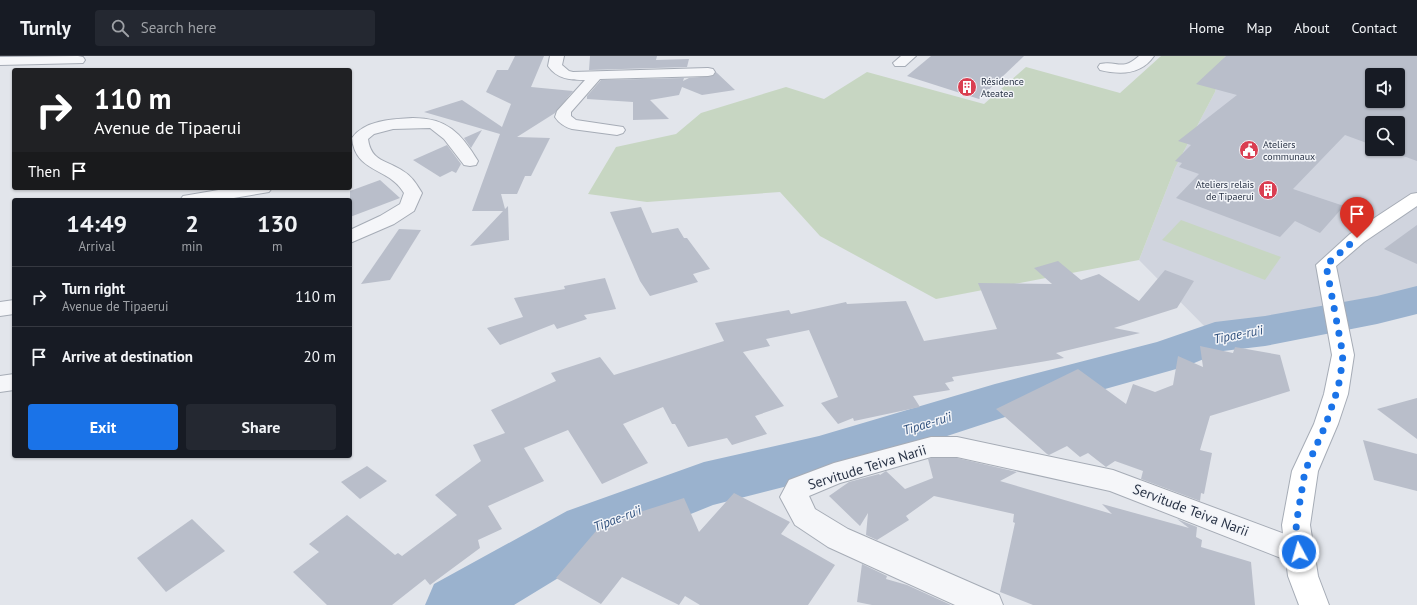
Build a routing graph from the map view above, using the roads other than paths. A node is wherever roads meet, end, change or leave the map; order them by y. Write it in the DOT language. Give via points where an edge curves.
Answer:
graph roads {
  1 [pos="26,56"];
  2 [pos="557,56"];
  3 [pos="1147,56"];
  4 [pos="78,60"];
  5 [pos="0,61"];
  6 [pos="1105,67"];
  7 [pos="708,72"];
  8 [pos="595,76"];
  9 [pos="617,130"];
  10 [pos="470,161"];
  11 [pos="250,190"];
  12 [pos="200,198"];
  13 [pos="1417,198"];
  14 [pos="352,236"];
  15 [pos="12,307"];
  16 [pos="0,309"];
  17 [pos="12,382"];
  18 [pos="0,384"];
  19 [pos="1299,552"];
  20 [pos="988,605"];
  21 [pos="1314,605"];
  1 -- 5 [label="street"];
  2 -- 8 [label="street" via="555,66 564,74"];
  3 -- 6 [label="street" via="1130,69"];
  4 -- 5 [label="street"];
  7 -- 8 [label="street"];
  8 -- 9 [label="street" via="564,111 563,117 572,124"];
  10 -- 14 [label="street" via="467,154 439,126 429,122 368,130 360,138 360,149 368,160 386,167 404,179 413,193 408,207"];
  11 -- 12 [label="street"];
  13 -- 19 [label="main road" via="1357,238 1326,265 1343,355 1340,379 1326,424 1305,471 1296,525"];
  15 -- 16 [label="street"];
  17 -- 18 [label="street"];
  19 -- 20 [label="street, Servitude Teiva Narii" via="1113,481 957,447 931,447 834,474 799,488 794,497 805,517 838,538"];
  19 -- 21 [label="main road" via="1302,576"];
}
